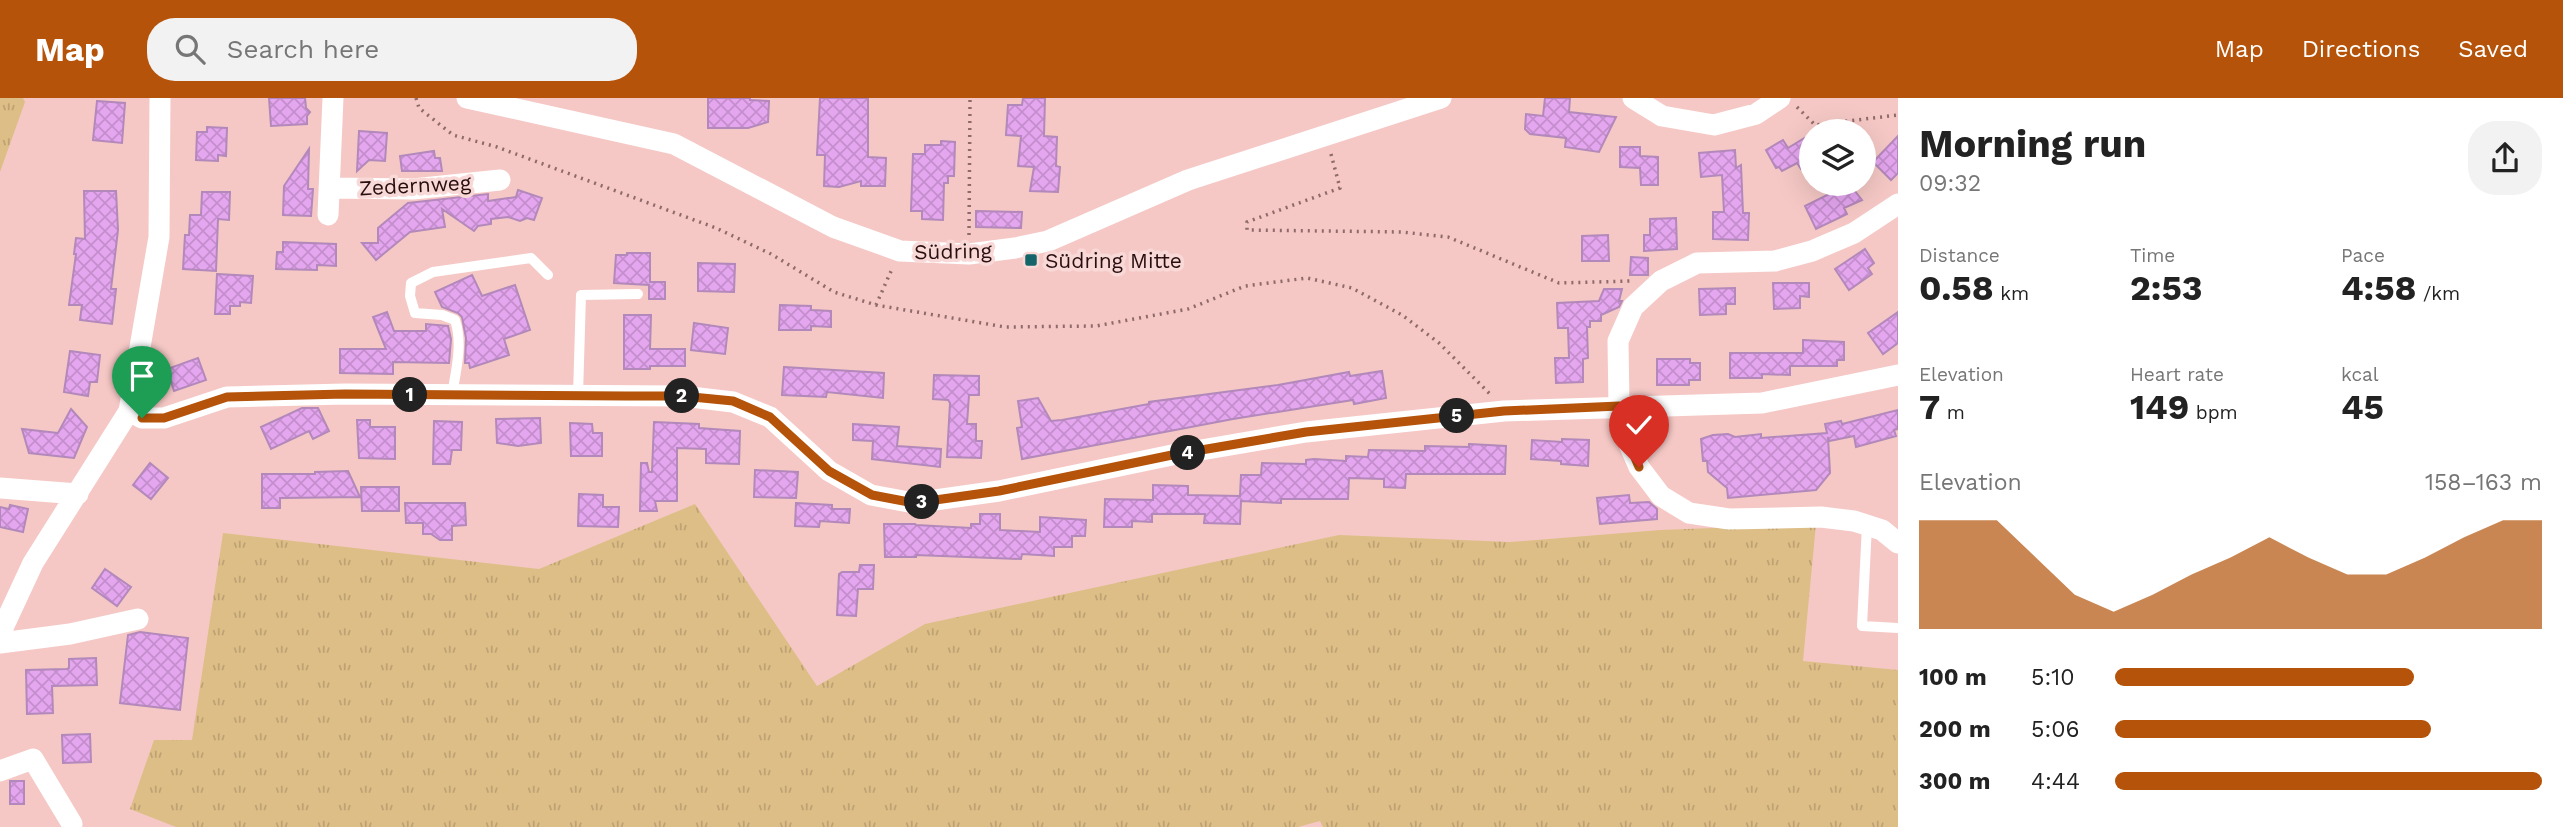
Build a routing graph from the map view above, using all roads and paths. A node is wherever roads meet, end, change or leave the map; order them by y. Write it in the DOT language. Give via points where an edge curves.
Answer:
graph roads {
  1 [pos="160,98"];
  2 [pos="333,98"];
  3 [pos="467,98"];
  4 [pos="970,98"];
  5 [pos="1441,98"];
  6 [pos="1633,98"];
  7 [pos="1780,98"];
  8 [pos="1789,98"];
  9 [pos="1898,115"];
  10 [pos="1326,136"];
  11 [pos="500,180"];
  12 [pos="328,188"];
  13 [pos="1898,204"];
  14 [pos="328,215"];
  15 [pos="900,251"];
  16 [pos="969,254"];
  17 [pos="548,275"];
  18 [pos="1661,281"];
  19 [pos="638,294"];
  20 [pos="876,305"];
  21 [pos="1898,375"];
  22 [pos="452,395"];
  23 [pos="578,395"];
  24 [pos="1619,406"];
  25 [pos="129,411"];
  26 [pos="0,488"];
  27 [pos="78,494"];
  28 [pos="1886,530"];
  29 [pos="138,619"];
  30 [pos="1898,628"];
  31 [pos="0,634"];
  32 [pos="0,643"];
  33 [pos="0,771"];
  34 [pos="73,826"];
  1 -- 25 [label="street" via="159,237"];
  2 -- 12 [label="street, Zedernweg"];
  3 -- 15 [label="street, Südring" via="674,144 833,227"];
  4 -- 16 [label="path"];
  5 -- 10 [label="street, Südring"];
  6 -- 7 [label="street" via="1662,116 1714,125 1756,114"];
  8 -- 9 [label="path" via="1815,125"];
  10 -- 16 [label="street, Südring" via="1188,180 1048,240"];
  10 -- 18 [label="path" via="1340,188 1247,222 1247,230 1448,237 1559,283"];
  11 -- 12 [label="street, Zedernweg" via="413,190"];
  12 -- 14 [label="street, Zedernweg"];
  13 -- 18 [label="street" via="1854,233 1812,251 1775,261 1697,263"];
  15 -- 16 [label="street, Südring"];
  15 -- 20 [label="path"];
  17 -- 22 [label="lane" via="531,258 433,272 411,283 415,313 455,320 459,331"];
  18 -- 24 [label="street" via="1633,307 1618,341"];
  19 -- 23 [label="lane" via="581,295"];
  21 -- 24 [label="street" via="1762,403"];
  22 -- 23 [label="street"];
  22 -- 25 [label="street" via="227,397 164,418 142,418"];
  23 -- 24 [label="street" via="733,401 770,417 829,471 872,495 914,503 1306,432 1504,411"];
  24 -- 28 [label="street" via="1639,467 1661,496 1689,513 1729,519 1821,517"];
  25 -- 27 [label="street"];
  26 -- 27 [label="street"];
  27 -- 31 [label="street" via="33,563"];
  28 -- 30 [label="lane" via="1862,626"];
  29 -- 32 [label="street"];
  33 -- 34 [label="street" via="33,759"];
}
